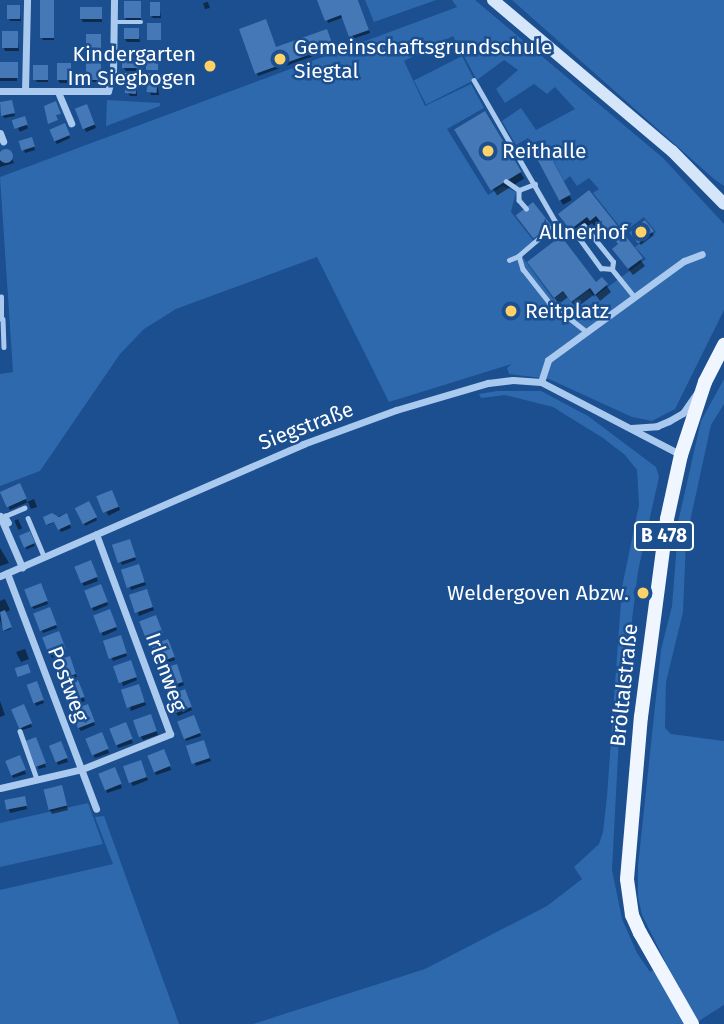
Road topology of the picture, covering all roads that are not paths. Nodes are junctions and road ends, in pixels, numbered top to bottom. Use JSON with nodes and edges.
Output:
{"nodes":[{"id":1,"x":27,"y":0,"type":"edge"},
{"id":2,"x":114,"y":0,"type":"edge"},
{"id":3,"x":492,"y":0,"type":"edge"},
{"id":4,"x":113,"y":22,"type":"junction"},
{"id":5,"x":141,"y":22,"type":"dead end"},
{"id":6,"x":113,"y":75,"type":"junction"},
{"id":7,"x":160,"y":76,"type":"dead end"},
{"id":8,"x":474,"y":80,"type":"dead end"},
{"id":9,"x":0,"y":91,"type":"edge"},
{"id":10,"x":25,"y":91,"type":"junction"},
{"id":11,"x":58,"y":92,"type":"junction"},
{"id":12,"x":71,"y":123,"type":"dead end"},
{"id":13,"x":506,"y":181,"type":"dead end"},
{"id":14,"x":535,"y":184,"type":"junction"},
{"id":15,"x":519,"y":190,"type":"junction"},
{"id":16,"x":722,"y":199,"type":"edge"},
{"id":17,"x":526,"y":208,"type":"dead end"},
{"id":18,"x":702,"y":254,"type":"dead end"},
{"id":19,"x":519,"y":256,"type":"junction"},
{"id":20,"x":509,"y":260,"type":"dead end"},
{"id":21,"x":612,"y":268,"type":"junction"},
{"id":22,"x":2,"y":297,"type":"edge"},
{"id":23,"x":636,"y":298,"type":"junction"},
{"id":24,"x":1,"y":319,"type":"edge"},
{"id":25,"x":588,"y":332,"type":"junction"},
{"id":26,"x":724,"y":345,"type":"edge"},
{"id":27,"x":4,"y":347,"type":"dead end"},
{"id":28,"x":541,"y":382,"type":"junction"},
{"id":29,"x":705,"y":382,"type":"junction"},
{"id":30,"x":631,"y":428,"type":"junction"},
{"id":31,"x":681,"y":455,"type":"junction"},
{"id":32,"x":24,"y":508,"type":"dead end"},
{"id":33,"x":0,"y":516,"type":"edge"},
{"id":34,"x":28,"y":519,"type":"dead end"},
{"id":35,"x":4,"y":525,"type":"junction"},
{"id":36,"x":96,"y":534,"type":"junction"},
{"id":37,"x":44,"y":557,"type":"junction"},
{"id":38,"x":22,"y":567,"type":"junction"},
{"id":39,"x":3,"y":574,"type":"edge"},
{"id":40,"x":20,"y":731,"type":"dead end"},
{"id":41,"x":82,"y":769,"type":"junction"},
{"id":42,"x":37,"y":779,"type":"junction"},
{"id":43,"x":0,"y":788,"type":"edge"},
{"id":44,"x":96,"y":809,"type":"dead end"},
{"id":45,"x":692,"y":1024,"type":"edge"}],
"edges":[{"from":1,"to":10,"type":"street"},
{"from":2,"to":4,"type":"street"},
{"from":3,"to":16,"type":"street"},
{"from":4,"to":5,"type":"lane"},
{"from":4,"to":6,"type":"street"},
{"from":6,"to":7,"type":"lane"},
{"from":6,"to":11,"type":"street"},
{"from":8,"to":14,"type":"lane"},
{"from":9,"to":10,"type":"street"},
{"from":10,"to":11,"type":"street"},
{"from":11,"to":12,"type":"street"},
{"from":13,"to":15,"type":"lane"},
{"from":14,"to":15,"type":"lane"},
{"from":14,"to":19,"type":"lane"},
{"from":15,"to":17,"type":"lane"},
{"from":18,"to":23,"type":"street"},
{"from":19,"to":20,"type":"lane"},
{"from":19,"to":25,"type":"lane"},
{"from":21,"to":21,"type":"lane"},
{"from":21,"to":23,"type":"lane"},
{"from":22,"to":24,"type":"lane"},
{"from":23,"to":25,"type":"street"},
{"from":24,"to":27,"type":"lane"},
{"from":25,"to":28,"type":"street"},
{"from":26,"to":29,"type":"main road","name":"Bröltalstraße","number":"B 478"},
{"from":28,"to":30,"type":"street","name":"Siegstraße"},
{"from":28,"to":36,"type":"street","name":"Siegstraße"},
{"from":29,"to":30,"type":"street"},
{"from":29,"to":31,"type":"main road","name":"Bröltalstraße","number":"B 478"},
{"from":30,"to":31,"type":"street","name":"Siegstraße"},
{"from":31,"to":45,"type":"main road","name":"Bröltalstraße","number":"B 478"},
{"from":32,"to":35,"type":"lane"},
{"from":33,"to":35,"type":"street"},
{"from":34,"to":37,"type":"lane"},
{"from":35,"to":38,"type":"street"},
{"from":36,"to":37,"type":"street","name":"Siegstraße"},
{"from":36,"to":41,"type":"street","name":"Irlenweg"},
{"from":37,"to":38,"type":"street","name":"Siegstraße"},
{"from":38,"to":39,"type":"street","name":"Siegstraße"},
{"from":39,"to":41,"type":"street","name":"Postweg"},
{"from":40,"to":42,"type":"lane"},
{"from":41,"to":42,"type":"street","name":"Irlenweg"},
{"from":41,"to":44,"type":"street","name":"Postweg"},
{"from":42,"to":43,"type":"street","name":"Irlenweg"}]}
